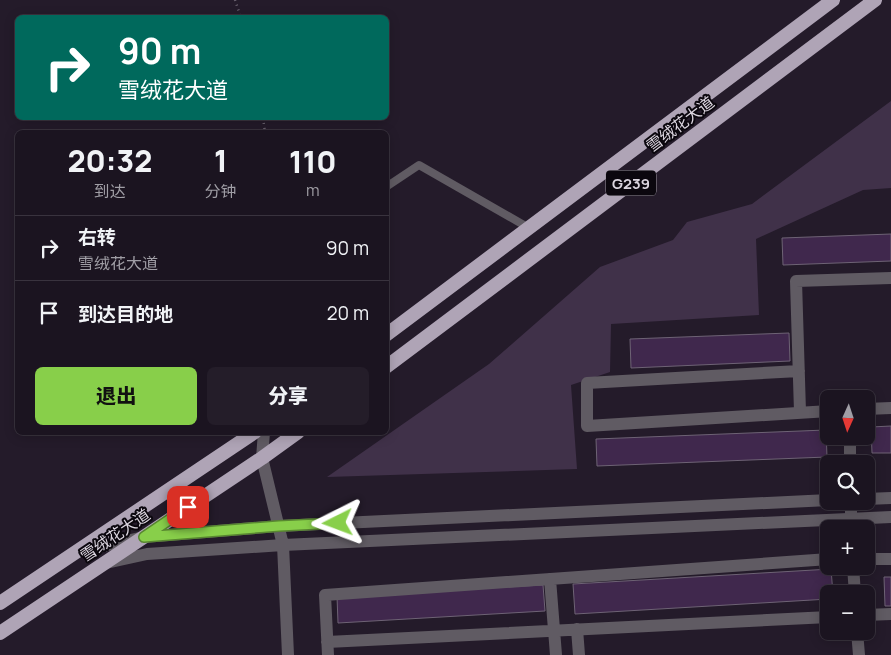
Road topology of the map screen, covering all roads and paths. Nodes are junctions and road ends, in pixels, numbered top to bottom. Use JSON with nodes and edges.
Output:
{"nodes":[{"id":1,"x":235,"y":0,"type":"edge"},
{"id":2,"x":833,"y":0,"type":"edge"},
{"id":3,"x":875,"y":0,"type":"edge"},
{"id":4,"x":240,"y":15,"type":"edge"},
{"id":5,"x":389,"y":185,"type":"edge"},
{"id":6,"x":528,"y":228,"type":"junction"},
{"id":7,"x":891,"y":278,"type":"edge"},
{"id":8,"x":389,"y":333,"type":"edge"},
{"id":9,"x":389,"y":364,"type":"edge"},
{"id":10,"x":799,"y":371,"type":"junction"},
{"id":11,"x":891,"y":408,"type":"edge"},
{"id":12,"x":875,"y":409,"type":"edge"},
{"id":13,"x":820,"y":411,"type":"edge"},
{"id":14,"x":800,"y":412,"type":"junction"},
{"id":15,"x":251,"y":435,"type":"edge"},
{"id":16,"x":264,"y":435,"type":"edge"},
{"id":17,"x":294,"y":435,"type":"edge"},
{"id":18,"x":262,"y":458,"type":"junction"},
{"id":19,"x":891,"y":498,"type":"edge"},
{"id":20,"x":875,"y":499,"type":"edge"},
{"id":21,"x":820,"y":500,"type":"edge"},
{"id":22,"x":891,"y":517,"type":"edge"},
{"id":23,"x":873,"y":520,"type":"edge"},
{"id":24,"x":820,"y":525,"type":"edge"},
{"id":25,"x":279,"y":526,"type":"junction"},
{"id":26,"x":144,"y":537,"type":"junction"},
{"id":27,"x":283,"y":545,"type":"junction"},
{"id":28,"x":74,"y":553,"type":"junction"},
{"id":29,"x":875,"y":559,"type":"edge"},
{"id":30,"x":891,"y":559,"type":"edge"},
{"id":31,"x":820,"y":560,"type":"edge"},
{"id":32,"x":103,"y":564,"type":"junction"},
{"id":33,"x":550,"y":579,"type":"junction"},
{"id":34,"x":0,"y":603,"type":"edge"},
{"id":35,"x":891,"y":614,"type":"edge"},
{"id":36,"x":875,"y":615,"type":"edge"},
{"id":37,"x":820,"y":617,"type":"edge"},
{"id":38,"x":555,"y":630,"type":"junction"},
{"id":39,"x":578,"y":630,"type":"junction"},
{"id":40,"x":0,"y":633,"type":"edge"},
{"id":41,"x":858,"y":640,"type":"edge"},
{"id":42,"x":327,"y":642,"type":"junction"},
{"id":43,"x":288,"y":655,"type":"edge"},
{"id":44,"x":328,"y":655,"type":"edge"},
{"id":45,"x":556,"y":655,"type":"edge"},
{"id":46,"x":579,"y":655,"type":"edge"},
{"id":47,"x":859,"y":655,"type":"edge"}],
"edges":[{"from":1,"to":4,"type":"path"},
{"from":2,"to":6,"type":"highway","name":"雪绒花大道","number":"G239"},
{"from":3,"to":9,"type":"highway","name":"雪绒花大道","number":"G239"},
{"from":5,"to":6,"type":"lane"},
{"from":6,"to":8,"type":"highway","name":"雪绒花大道","number":"G239"},
{"from":7,"to":10,"type":"street"},
{"from":10,"to":14,"type":"street"},
{"from":10,"to":14,"type":"street"},
{"from":11,"to":12,"type":"street"},
{"from":13,"to":14,"type":"street"},
{"from":15,"to":28,"type":"highway","name":"雪绒花大道"},
{"from":16,"to":18,"type":"street"},
{"from":17,"to":18,"type":"highway","name":"雪绒花大道"},
{"from":18,"to":25,"type":"street"},
{"from":18,"to":26,"type":"highway","name":"雪绒花大道"},
{"from":19,"to":20,"type":"street"},
{"from":21,"to":25,"type":"street"},
{"from":22,"to":23,"type":"street"},
{"from":24,"to":27,"type":"street"},
{"from":25,"to":26,"type":"street"},
{"from":25,"to":27,"type":"street"},
{"from":26,"to":28,"type":"street"},
{"from":26,"to":32,"type":"highway","name":"雪绒花大道"},
{"from":27,"to":32,"type":"street"},
{"from":27,"to":43,"type":"street"},
{"from":28,"to":34,"type":"highway","name":"雪绒花大道"},
{"from":29,"to":30,"type":"street"},
{"from":31,"to":33,"type":"street"},
{"from":32,"to":40,"type":"highway","name":"雪绒花大道"},
{"from":33,"to":38,"type":"street"},
{"from":33,"to":42,"type":"street"},
{"from":35,"to":36,"type":"street"},
{"from":37,"to":39,"type":"street"},
{"from":38,"to":39,"type":"street"},
{"from":38,"to":42,"type":"street"},
{"from":38,"to":45,"type":"street"},
{"from":39,"to":46,"type":"street"},
{"from":41,"to":47,"type":"street"},
{"from":42,"to":44,"type":"street"}]}
